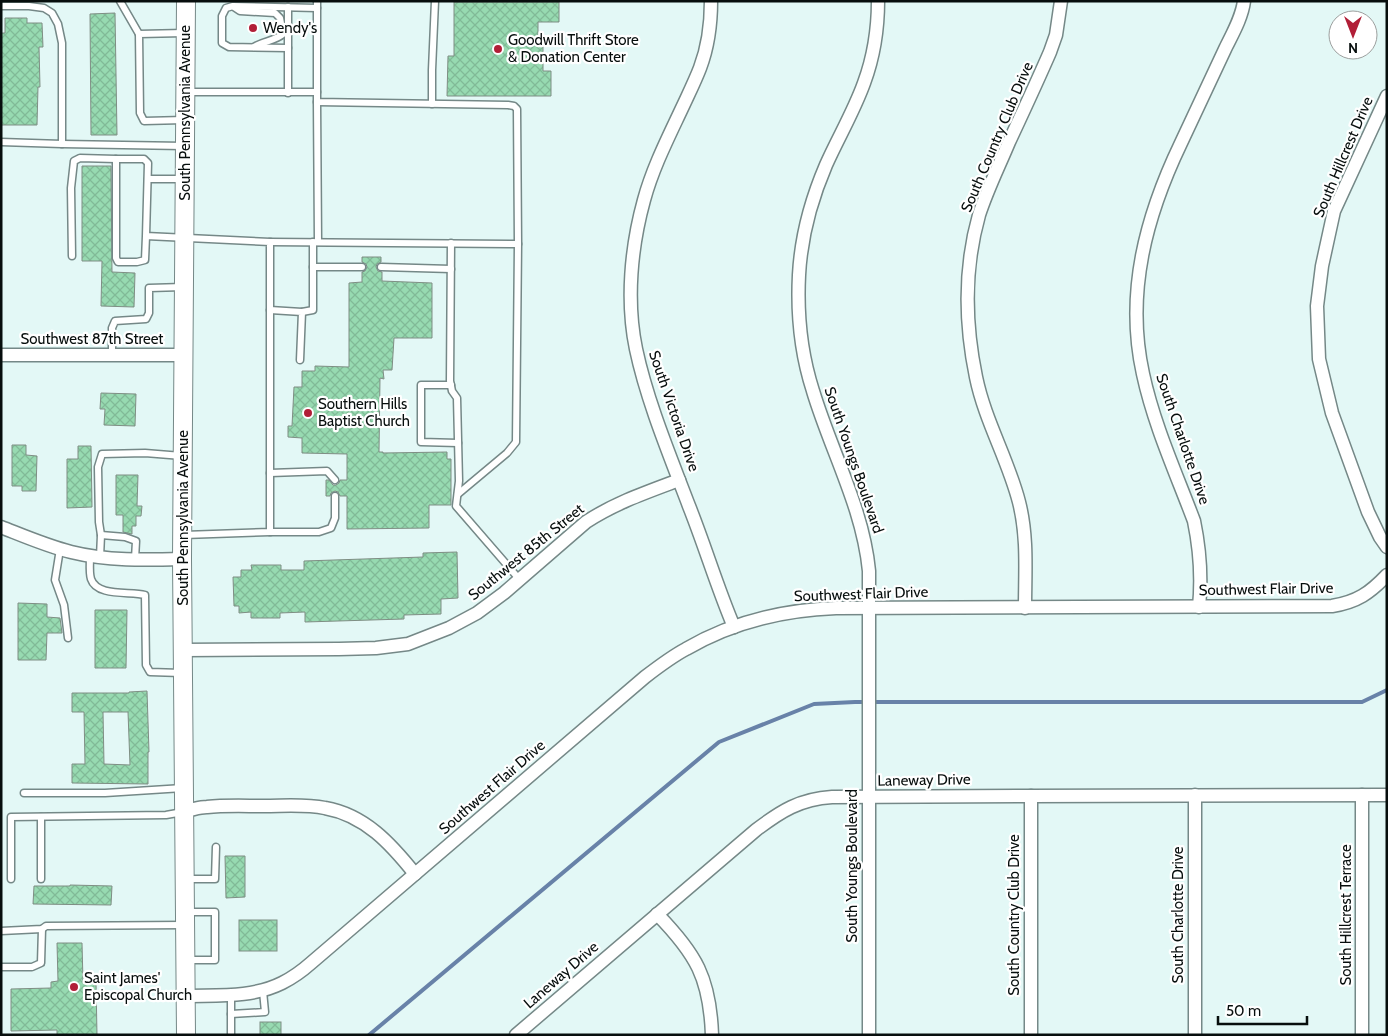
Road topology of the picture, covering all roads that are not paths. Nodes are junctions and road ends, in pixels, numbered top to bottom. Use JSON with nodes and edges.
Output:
{"nodes":[{"id":1,"x":120,"y":1,"type":"edge"},
{"id":2,"x":186,"y":1,"type":"edge"},
{"id":3,"x":434,"y":1,"type":"edge"},
{"id":4,"x":712,"y":1,"type":"edge"},
{"id":5,"x":878,"y":1,"type":"edge"},
{"id":6,"x":1061,"y":1,"type":"edge"},
{"id":7,"x":1244,"y":1,"type":"edge"},
{"id":8,"x":317,"y":4,"type":"edge"},
{"id":9,"x":1,"y":6,"type":"edge"},
{"id":10,"x":233,"y":6,"type":"junction"},
{"id":11,"x":288,"y":7,"type":"junction"},
{"id":12,"x":186,"y":33,"type":"junction"},
{"id":13,"x":140,"y":34,"type":"junction"},
{"id":14,"x":253,"y":47,"type":"junction"},
{"id":15,"x":288,"y":48,"type":"junction"},
{"id":16,"x":186,"y":92,"type":"junction"},
{"id":17,"x":317,"y":92,"type":"junction"},
{"id":18,"x":288,"y":93,"type":"junction"},
{"id":19,"x":1387,"y":96,"type":"edge"},
{"id":20,"x":317,"y":102,"type":"junction"},
{"id":21,"x":432,"y":104,"type":"junction"},
{"id":22,"x":185,"y":120,"type":"junction"},
{"id":23,"x":1,"y":142,"type":"edge"},
{"id":24,"x":62,"y":144,"type":"junction"},
{"id":25,"x":185,"y":146,"type":"junction"},
{"id":26,"x":116,"y":159,"type":"junction"},
{"id":27,"x":148,"y":179,"type":"junction"},
{"id":28,"x":185,"y":179,"type":"junction"},
{"id":29,"x":146,"y":236,"type":"junction"},
{"id":30,"x":184,"y":237,"type":"junction"},
{"id":31,"x":270,"y":242,"type":"junction"},
{"id":32,"x":316,"y":242,"type":"junction"},
{"id":33,"x":450,"y":243,"type":"junction"},
{"id":34,"x":518,"y":244,"type":"junction"},
{"id":35,"x":72,"y":256,"type":"dead end"},
{"id":36,"x":313,"y":267,"type":"junction"},
{"id":37,"x":362,"y":267,"type":"dead end"},
{"id":38,"x":382,"y":267,"type":"dead end"},
{"id":39,"x":450,"y":269,"type":"junction"},
{"id":40,"x":184,"y":288,"type":"junction"},
{"id":41,"x":270,"y":310,"type":"junction"},
{"id":42,"x":302,"y":312,"type":"junction"},
{"id":43,"x":1,"y":355,"type":"edge"},
{"id":44,"x":112,"y":355,"type":"junction"},
{"id":45,"x":183,"y":355,"type":"junction"},
{"id":46,"x":300,"y":360,"type":"dead end"},
{"id":47,"x":451,"y":385,"type":"junction"},
{"id":48,"x":458,"y":443,"type":"junction"},
{"id":49,"x":183,"y":456,"type":"junction"},
{"id":50,"x":270,"y":473,"type":"junction"},
{"id":51,"x":334,"y":480,"type":"dead end"},
{"id":52,"x":679,"y":480,"type":"junction"},
{"id":53,"x":458,"y":494,"type":"junction"},
{"id":54,"x":335,"y":496,"type":"dead end"},
{"id":55,"x":1,"y":527,"type":"edge"},
{"id":56,"x":270,"y":532,"type":"junction"},
{"id":57,"x":101,"y":535,"type":"junction"},
{"id":58,"x":183,"y":535,"type":"junction"},
{"id":59,"x":1387,"y":547,"type":"edge"},
{"id":60,"x":60,"y":549,"type":"junction"},
{"id":61,"x":95,"y":556,"type":"junction"},
{"id":62,"x":135,"y":559,"type":"junction"},
{"id":63,"x":182,"y":559,"type":"junction"},
{"id":64,"x":1387,"y":575,"type":"edge"},
{"id":65,"x":520,"y":580,"type":"junction"},
{"id":66,"x":1199,"y":607,"type":"junction"},
{"id":67,"x":869,"y":608,"type":"junction"},
{"id":68,"x":1025,"y":608,"type":"junction"},
{"id":69,"x":734,"y":627,"type":"junction"},
{"id":70,"x":68,"y":638,"type":"dead end"},
{"id":71,"x":183,"y":650,"type":"junction"},
{"id":72,"x":183,"y":673,"type":"junction"},
{"id":73,"x":184,"y":788,"type":"junction"},
{"id":74,"x":24,"y":793,"type":"dead end"},
{"id":75,"x":1194,"y":795,"type":"junction"},
{"id":76,"x":1362,"y":795,"type":"junction"},
{"id":77,"x":1387,"y":795,"type":"edge"},
{"id":78,"x":1031,"y":796,"type":"junction"},
{"id":79,"x":869,"y":797,"type":"junction"},
{"id":80,"x":184,"y":811,"type":"junction"},
{"id":81,"x":41,"y":817,"type":"junction"},
{"id":82,"x":216,"y":846,"type":"dead end"},
{"id":83,"x":415,"y":874,"type":"junction"},
{"id":84,"x":11,"y":879,"type":"dead end"},
{"id":85,"x":185,"y":879,"type":"junction"},
{"id":86,"x":42,"y":880,"type":"dead end"},
{"id":87,"x":657,"y":914,"type":"junction"},
{"id":88,"x":185,"y":918,"type":"junction"},
{"id":89,"x":42,"y":929,"type":"junction"},
{"id":90,"x":1,"y":931,"type":"edge"},
{"id":91,"x":185,"y":960,"type":"junction"},
{"id":92,"x":1,"y":967,"type":"edge"},
{"id":93,"x":263,"y":991,"type":"junction"},
{"id":94,"x":231,"y":994,"type":"junction"},
{"id":95,"x":186,"y":996,"type":"junction"},
{"id":96,"x":231,"y":1014,"type":"junction"},
{"id":97,"x":186,"y":1035,"type":"edge"},
{"id":98,"x":231,"y":1035,"type":"edge"},
{"id":99,"x":516,"y":1035,"type":"edge"},
{"id":100,"x":712,"y":1035,"type":"edge"},
{"id":101,"x":869,"y":1035,"type":"edge"},
{"id":102,"x":1030,"y":1035,"type":"edge"},
{"id":103,"x":1195,"y":1035,"type":"edge"},
{"id":104,"x":1362,"y":1035,"type":"edge"}],
"edges":[{"from":1,"to":13,"type":"lane"},
{"from":2,"to":12,"type":"main road","name":"South Pennsylvania Avenue"},
{"from":3,"to":21,"type":"lane"},
{"from":4,"to":52,"type":"street","name":"South Victoria Drive"},
{"from":5,"to":67,"type":"street","name":"South Youngs Boulevard"},
{"from":6,"to":68,"type":"street","name":"South Country Club Drive"},
{"from":7,"to":66,"type":"street","name":"South Charlotte Drive"},
{"from":8,"to":11,"type":"lane"},
{"from":8,"to":17,"type":"lane"},
{"from":9,"to":24,"type":"lane"},
{"from":10,"to":11,"type":"lane"},
{"from":10,"to":14,"type":"lane"},
{"from":10,"to":14,"type":"lane"},
{"from":11,"to":15,"type":"lane"},
{"from":12,"to":13,"type":"lane"},
{"from":12,"to":16,"type":"main road","name":"South Pennsylvania Avenue"},
{"from":13,"to":22,"type":"lane"},
{"from":14,"to":15,"type":"lane"},
{"from":15,"to":18,"type":"lane"},
{"from":16,"to":18,"type":"lane"},
{"from":16,"to":22,"type":"main road","name":"South Pennsylvania Avenue"},
{"from":17,"to":18,"type":"lane"},
{"from":17,"to":20,"type":"lane"},
{"from":19,"to":59,"type":"street","name":"South Hillcrest Drive"},
{"from":20,"to":21,"type":"lane"},
{"from":20,"to":32,"type":"lane"},
{"from":21,"to":34,"type":"lane"},
{"from":22,"to":25,"type":"main road","name":"South Pennsylvania Avenue"},
{"from":23,"to":24,"type":"lane"},
{"from":24,"to":25,"type":"lane"},
{"from":25,"to":28,"type":"main road","name":"South Pennsylvania Avenue"},
{"from":26,"to":27,"type":"lane"},
{"from":26,"to":29,"type":"lane"},
{"from":26,"to":35,"type":"lane"},
{"from":27,"to":28,"type":"lane"},
{"from":27,"to":29,"type":"lane"},
{"from":28,"to":30,"type":"main road","name":"South Pennsylvania Avenue"},
{"from":29,"to":30,"type":"lane"},
{"from":30,"to":31,"type":"lane"},
{"from":30,"to":40,"type":"main road","name":"South Pennsylvania Avenue"},
{"from":31,"to":32,"type":"lane"},
{"from":31,"to":41,"type":"lane"},
{"from":32,"to":33,"type":"lane"},
{"from":32,"to":36,"type":"lane"},
{"from":33,"to":34,"type":"lane"},
{"from":33,"to":39,"type":"lane"},
{"from":34,"to":53,"type":"lane"},
{"from":36,"to":37,"type":"lane"},
{"from":36,"to":42,"type":"lane"},
{"from":38,"to":39,"type":"lane"},
{"from":39,"to":47,"type":"lane"},
{"from":40,"to":44,"type":"lane"},
{"from":40,"to":45,"type":"main road","name":"South Pennsylvania Avenue"},
{"from":41,"to":42,"type":"lane"},
{"from":41,"to":50,"type":"lane"},
{"from":42,"to":46,"type":"lane"},
{"from":43,"to":44,"type":"street","name":"Southwest 87th Street"},
{"from":44,"to":45,"type":"street","name":"Southwest 87th Street"},
{"from":45,"to":49,"type":"main road","name":"South Pennsylvania Avenue"},
{"from":47,"to":48,"type":"lane"},
{"from":47,"to":48,"type":"lane"},
{"from":48,"to":53,"type":"lane"},
{"from":49,"to":57,"type":"lane"},
{"from":49,"to":58,"type":"main road","name":"South Pennsylvania Avenue"},
{"from":50,"to":51,"type":"lane"},
{"from":50,"to":56,"type":"lane"},
{"from":52,"to":65,"type":"street","name":"Southwest 85th Street"},
{"from":52,"to":69,"type":"street","name":"South Victoria Drive"},
{"from":53,"to":65,"type":"lane"},
{"from":54,"to":56,"type":"lane"},
{"from":55,"to":60,"type":"street"},
{"from":56,"to":58,"type":"lane"},
{"from":57,"to":61,"type":"lane"},
{"from":57,"to":62,"type":"lane"},
{"from":58,"to":63,"type":"main road","name":"South Pennsylvania Avenue"},
{"from":60,"to":61,"type":"street"},
{"from":60,"to":70,"type":"lane"},
{"from":61,"to":62,"type":"street"},
{"from":61,"to":72,"type":"lane"},
{"from":62,"to":63,"type":"street"},
{"from":63,"to":71,"type":"main road","name":"South Pennsylvania Avenue"},
{"from":64,"to":66,"type":"street","name":"Southwest Flair Drive"},
{"from":65,"to":71,"type":"street","name":"Southwest 85th Street"},
{"from":66,"to":68,"type":"street","name":"Southwest Flair Drive"},
{"from":67,"to":68,"type":"street","name":"Southwest Flair Drive"},
{"from":67,"to":69,"type":"street","name":"Southwest Flair Drive"},
{"from":67,"to":79,"type":"street","name":"South Youngs Boulevard"},
{"from":69,"to":83,"type":"street","name":"Southwest Flair Drive"},
{"from":71,"to":72,"type":"main road","name":"South Pennsylvania Avenue"},
{"from":72,"to":73,"type":"main road","name":"South Pennsylvania Avenue"},
{"from":73,"to":74,"type":"lane"},
{"from":73,"to":80,"type":"main road","name":"South Pennsylvania Avenue"},
{"from":75,"to":76,"type":"street","name":"Laneway Drive"},
{"from":75,"to":78,"type":"street","name":"Laneway Drive"},
{"from":75,"to":103,"type":"street","name":"South Charlotte Drive"},
{"from":76,"to":77,"type":"street","name":"Laneway Drive"},
{"from":76,"to":104,"type":"street","name":"South Hillcrest Terrace"},
{"from":78,"to":79,"type":"street","name":"Laneway Drive"},
{"from":78,"to":102,"type":"street","name":"South Country Club Drive"},
{"from":79,"to":87,"type":"street","name":"Laneway Drive"},
{"from":79,"to":101,"type":"street","name":"South Youngs Boulevard"},
{"from":80,"to":81,"type":"lane"},
{"from":80,"to":83,"type":"street"},
{"from":80,"to":85,"type":"main road","name":"South Pennsylvania Avenue"},
{"from":81,"to":84,"type":"lane"},
{"from":81,"to":86,"type":"lane"},
{"from":82,"to":85,"type":"lane"},
{"from":83,"to":93,"type":"street","name":"Southwest Flair Drive"},
{"from":85,"to":88,"type":"main road","name":"South Pennsylvania Avenue"},
{"from":87,"to":99,"type":"street","name":"Laneway Drive"},
{"from":87,"to":100,"type":"street"},
{"from":88,"to":89,"type":"lane"},
{"from":88,"to":91,"type":"main road","name":"South Pennsylvania Avenue"},
{"from":88,"to":91,"type":"lane"},
{"from":89,"to":90,"type":"lane"},
{"from":89,"to":92,"type":"lane"},
{"from":91,"to":95,"type":"main road","name":"South Pennsylvania Avenue"},
{"from":93,"to":94,"type":"street","name":"Southwest Flair Drive"},
{"from":93,"to":96,"type":"lane"},
{"from":94,"to":95,"type":"street","name":"Southwest Flair Drive"},
{"from":94,"to":96,"type":"lane"},
{"from":95,"to":97,"type":"main road","name":"South Pennsylvania Avenue"},
{"from":96,"to":98,"type":"lane"}]}
